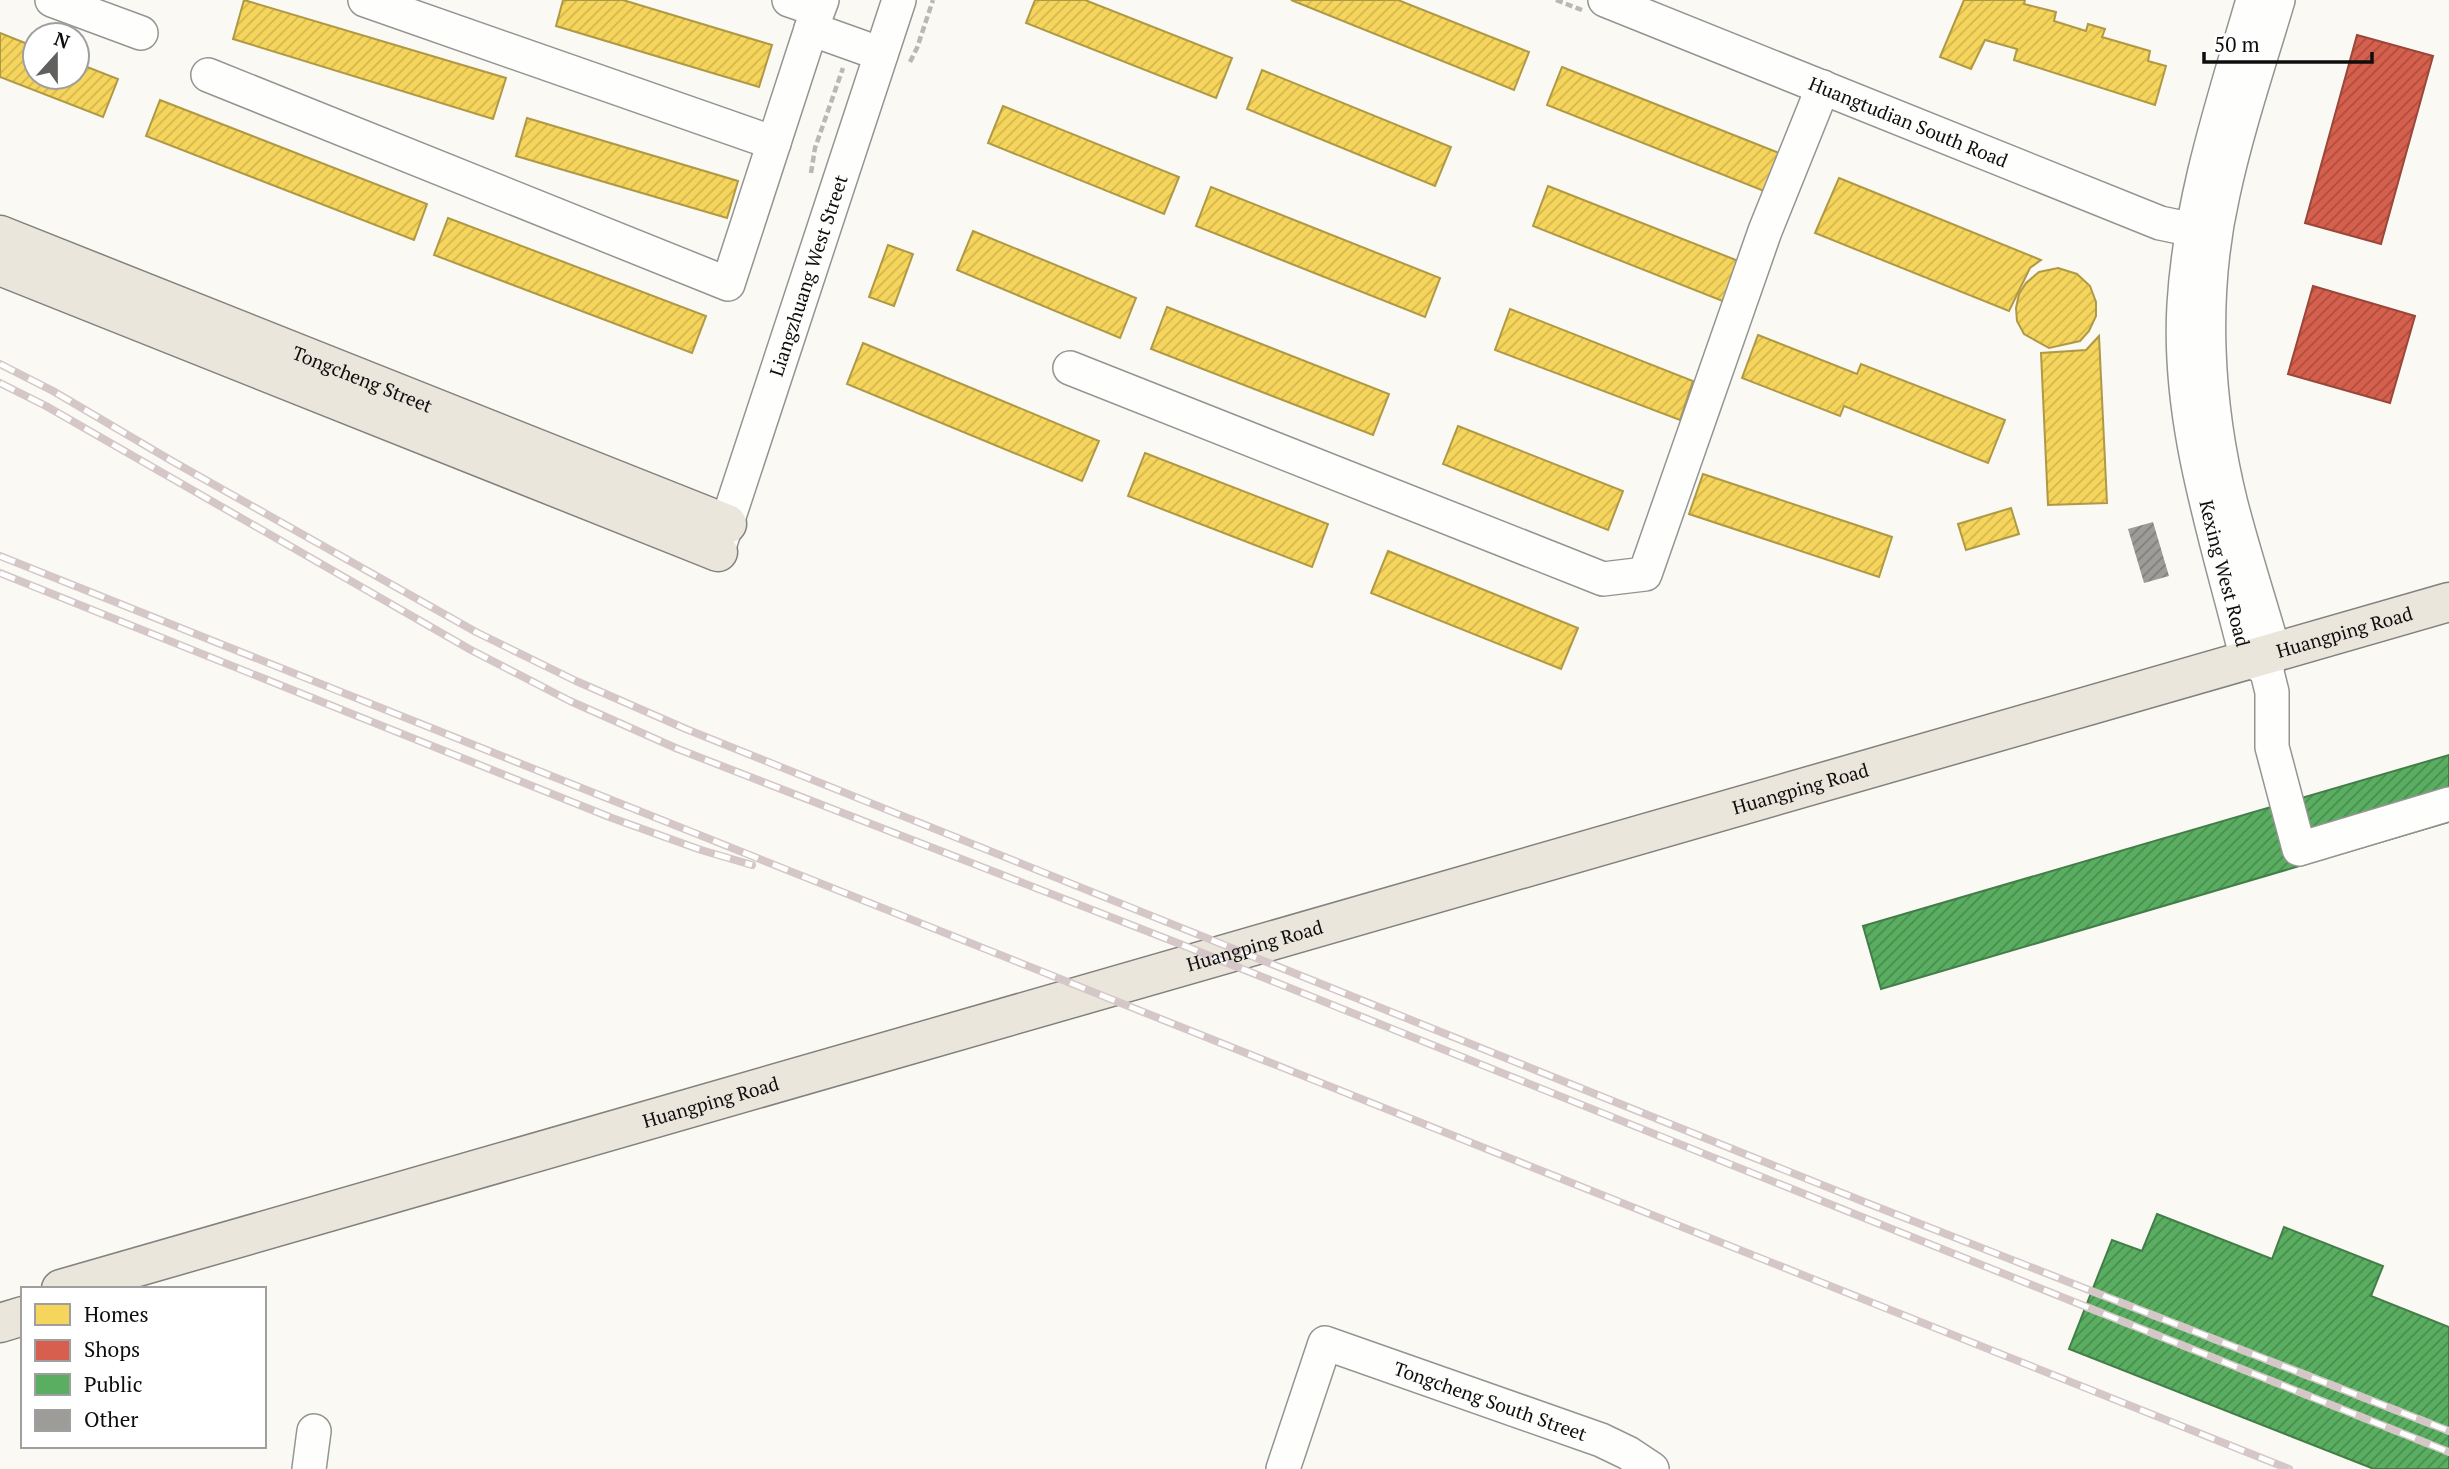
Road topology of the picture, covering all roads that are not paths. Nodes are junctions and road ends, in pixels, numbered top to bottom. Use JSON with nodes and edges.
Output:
{"nodes":[{"id":1,"x":52,"y":0,"type":"edge"},
{"id":2,"x":365,"y":0,"type":"edge"},
{"id":3,"x":899,"y":0,"type":"edge"},
{"id":4,"x":1605,"y":0,"type":"edge"},
{"id":5,"x":2253,"y":0,"type":"edge"},
{"id":6,"x":2278,"y":0,"type":"edge"},
{"id":7,"x":810,"y":10,"type":"edge"},
{"id":8,"x":141,"y":33,"type":"dead end"},
{"id":9,"x":881,"y":54,"type":"junction"},
{"id":10,"x":208,"y":75,"type":"dead end"},
{"id":11,"x":1822,"y":87,"type":"junction"},
{"id":12,"x":774,"y":143,"type":"junction"},
{"id":13,"x":2204,"y":232,"type":"junction"},
{"id":14,"x":0,"y":235,"type":"edge"},
{"id":15,"x":0,"y":266,"type":"edge"},
{"id":16,"x":1070,"y":368,"type":"dead end"},
{"id":17,"x":722,"y":538,"type":"junction"},
{"id":18,"x":2449,"y":602,"type":"edge"},
{"id":19,"x":2449,"y":616,"type":"edge"},
{"id":20,"x":2262,"y":660,"type":"junction"},
{"id":21,"x":2449,"y":804,"type":"edge"},
{"id":22,"x":68,"y":1287,"type":"edge"},
{"id":23,"x":125,"y":1287,"type":"edge"},
{"id":24,"x":21,"y":1301,"type":"edge"},
{"id":25,"x":0,"y":1306,"type":"edge"},
{"id":26,"x":21,"y":1317,"type":"edge"},
{"id":27,"x":0,"y":1323,"type":"edge"},
{"id":28,"x":314,"y":1431,"type":"dead end"},
{"id":29,"x":309,"y":1469,"type":"edge"},
{"id":30,"x":1283,"y":1469,"type":"edge"},
{"id":31,"x":1652,"y":1469,"type":"edge"}],
"edges":[{"from":1,"to":8,"type":"street"},
{"from":2,"to":12,"type":"street"},
{"from":3,"to":9,"type":"street","name":"Liangzhuang West Street"},
{"from":4,"to":11,"type":"street","name":"Huangtudian South Road"},
{"from":5,"to":13,"type":"street","name":"Kexing West Road"},
{"from":6,"to":13,"type":"street","name":"Kexing West Road"},
{"from":7,"to":9,"type":"street"},
{"from":7,"to":12,"type":"street"},
{"from":9,"to":17,"type":"street","name":"Liangzhuang West Street"},
{"from":10,"to":12,"type":"street"},
{"from":11,"to":13,"type":"street","name":"Huangtudian South Road"},
{"from":11,"to":16,"type":"street"},
{"from":13,"to":20,"type":"street","name":"Kexing West Road"},
{"from":14,"to":17,"type":"main road","name":"Tongcheng Street"},
{"from":15,"to":17,"type":"main road","name":"Tongcheng Street"},
{"from":18,"to":20,"type":"main road","name":"Huangping Road"},
{"from":19,"to":20,"type":"main road","name":"Huangping Road"},
{"from":20,"to":21,"type":"street","name":"Kexing West Road"},
{"from":20,"to":22,"type":"main road","name":"Huangping Road"},
{"from":20,"to":23,"type":"main road","name":"Huangping Road"},
{"from":24,"to":25,"type":"main road"},
{"from":26,"to":27,"type":"main road"},
{"from":28,"to":29,"type":"street"},
{"from":30,"to":31,"type":"street","name":"Tongcheng South Street"}]}
